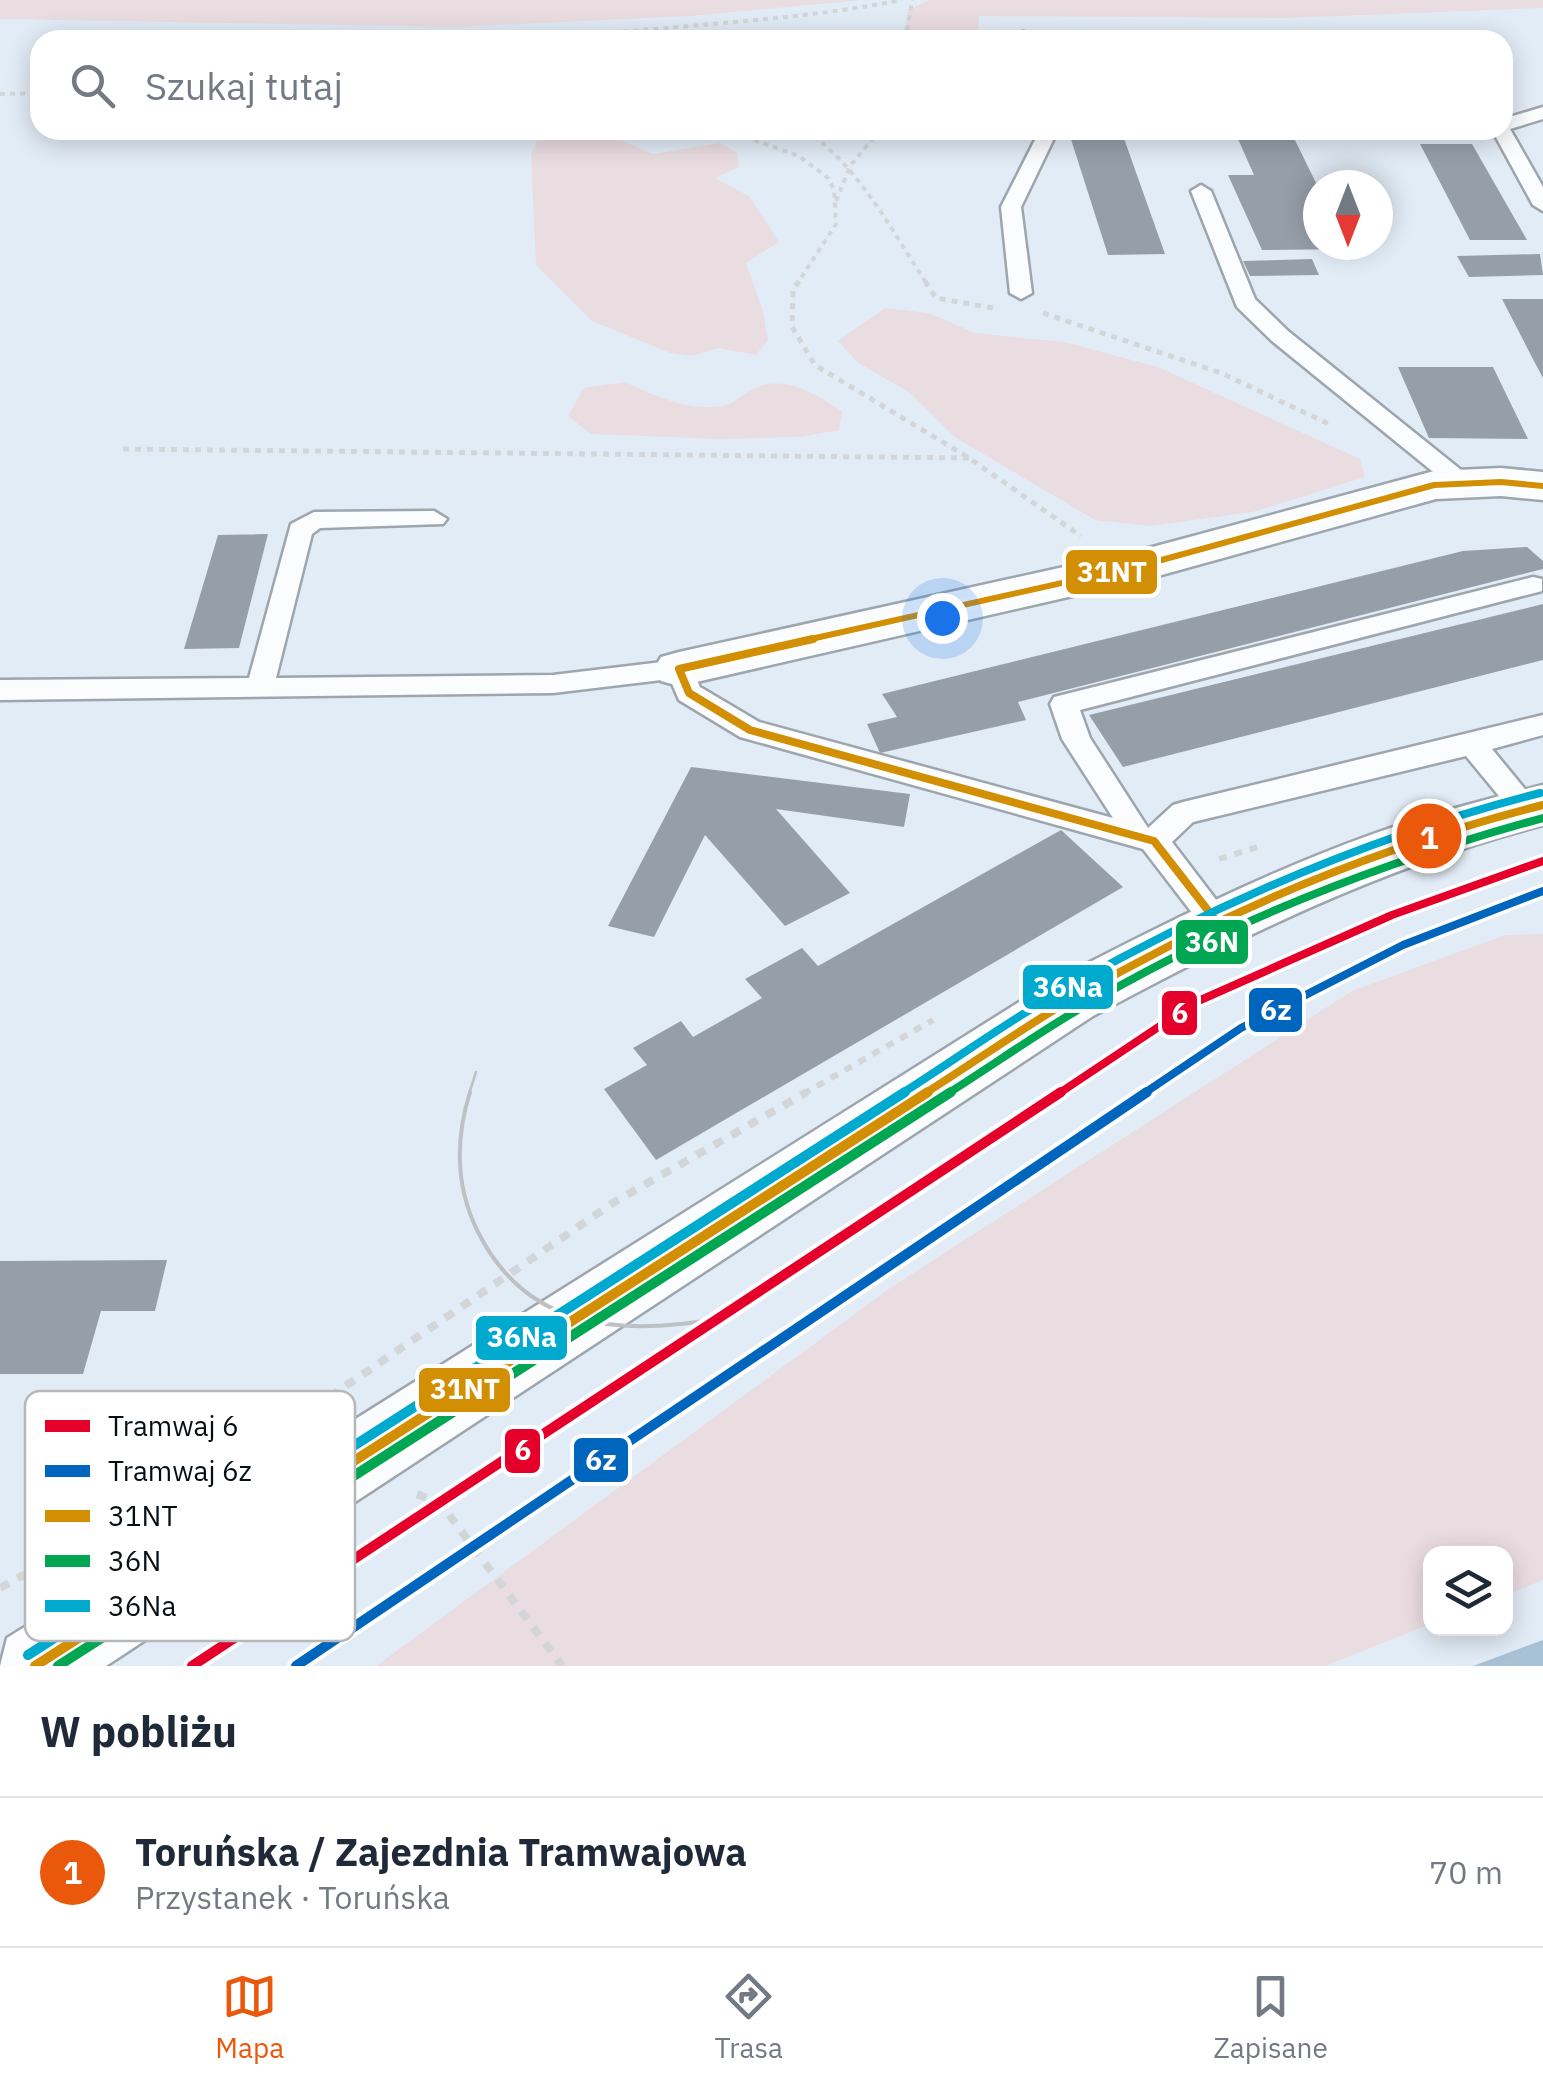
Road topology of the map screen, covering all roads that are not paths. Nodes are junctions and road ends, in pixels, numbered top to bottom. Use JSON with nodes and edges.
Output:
{"nodes":[{"id":1,"x":1543,"y":113,"type":"edge"},
{"id":2,"x":1513,"y":123,"type":"edge"},
{"id":3,"x":1044,"y":140,"type":"edge"},
{"id":4,"x":1509,"y":140,"type":"edge"},
{"id":5,"x":1200,"y":192,"type":"dead end"},
{"id":6,"x":1543,"y":205,"type":"edge"},
{"id":7,"x":1016,"y":302,"type":"road end"},
{"id":8,"x":1462,"y":484,"type":"junction"},
{"id":9,"x":1543,"y":486,"type":"edge"},
{"id":10,"x":434,"y":518,"type":"dead end"},
{"id":11,"x":1533,"y":586,"type":"dead end"},
{"id":12,"x":679,"y":669,"type":"junction"},
{"id":13,"x":260,"y":687,"type":"junction"},
{"id":14,"x":0,"y":690,"type":"edge"},
{"id":15,"x":1543,"y":725,"type":"edge"},
{"id":16,"x":1472,"y":744,"type":"junction"},
{"id":17,"x":1535,"y":808,"type":"edge"},
{"id":18,"x":1145,"y":837,"type":"junction"},
{"id":19,"x":1217,"y":922,"type":"junction"},
{"id":20,"x":355,"y":1462,"type":"edge"},
{"id":21,"x":74,"y":1641,"type":"edge"},
{"id":22,"x":35,"y":1666,"type":"edge"}],
"edges":[{"from":1,"to":2,"type":"lane"},
{"from":3,"to":7,"type":"lane"},
{"from":4,"to":6,"type":"lane"},
{"from":5,"to":8,"type":"lane"},
{"from":8,"to":9,"type":"street"},
{"from":8,"to":12,"type":"street"},
{"from":10,"to":13,"type":"lane"},
{"from":11,"to":18,"type":"lane"},
{"from":12,"to":13,"type":"lane"},
{"from":12,"to":18,"type":"lane"},
{"from":13,"to":14,"type":"lane"},
{"from":15,"to":16,"type":"lane"},
{"from":16,"to":17,"type":"lane"},
{"from":16,"to":18,"type":"lane"},
{"from":17,"to":19,"type":"street"},
{"from":18,"to":19,"type":"lane"},
{"from":19,"to":20,"type":"street"},
{"from":21,"to":22,"type":"street"}]}
